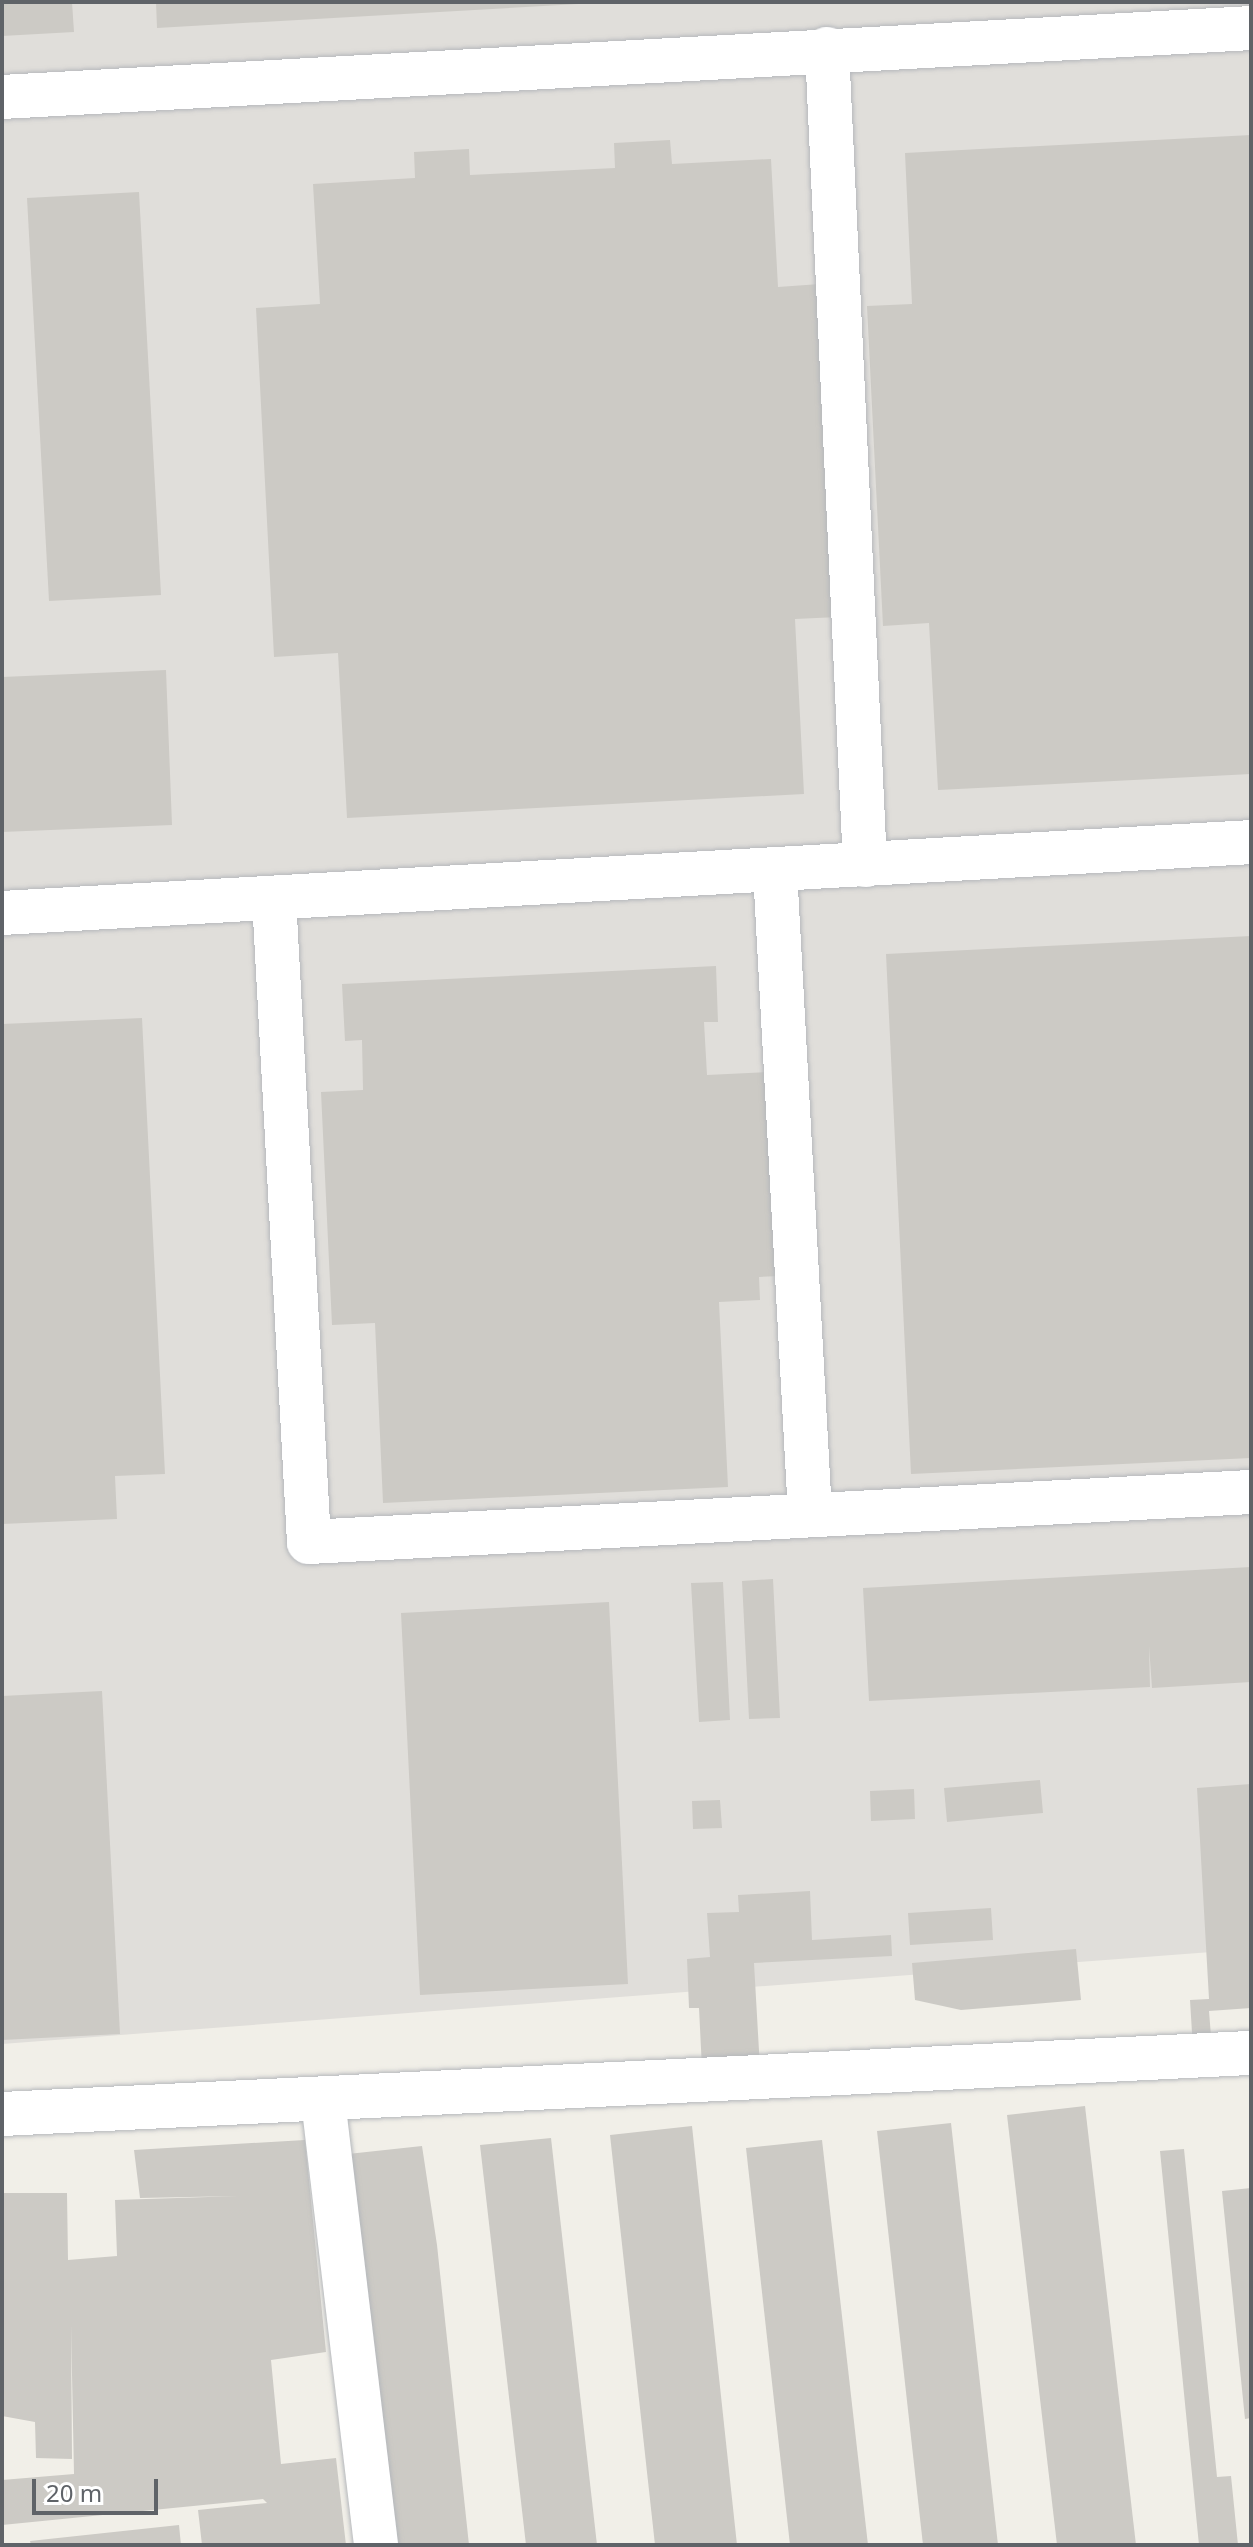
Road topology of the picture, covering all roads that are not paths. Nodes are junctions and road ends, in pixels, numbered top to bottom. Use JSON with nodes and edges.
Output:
{"nodes":[{"id":1,"x":1077,"y":18,"type":"edge"},
{"id":2,"x":1251,"y":28,"type":"edge"},
{"id":3,"x":827,"y":49,"type":"junction"},
{"id":4,"x":2,"y":97,"type":"edge"},
{"id":5,"x":1251,"y":842,"type":"edge"},
{"id":6,"x":865,"y":865,"type":"junction"},
{"id":7,"x":775,"y":870,"type":"junction"},
{"id":8,"x":274,"y":898,"type":"junction"},
{"id":9,"x":2,"y":913,"type":"edge"},
{"id":10,"x":1251,"y":1492,"type":"edge"},
{"id":11,"x":810,"y":1515,"type":"junction"},
{"id":12,"x":1251,"y":2053,"type":"edge"},
{"id":13,"x":323,"y":2100,"type":"junction"},
{"id":14,"x":2,"y":2114,"type":"edge"},
{"id":15,"x":376,"y":2545,"type":"edge"}],
"edges":[{"from":1,"to":2,"type":"street"},
{"from":1,"to":3,"type":"street"},
{"from":3,"to":4,"type":"street"},
{"from":3,"to":6,"type":"street"},
{"from":5,"to":6,"type":"street"},
{"from":6,"to":7,"type":"street"},
{"from":7,"to":8,"type":"street"},
{"from":7,"to":11,"type":"street"},
{"from":8,"to":9,"type":"street"},
{"from":8,"to":11,"type":"street"},
{"from":10,"to":11,"type":"street"},
{"from":12,"to":13,"type":"street"},
{"from":13,"to":14,"type":"street"},
{"from":13,"to":15,"type":"street"}]}
